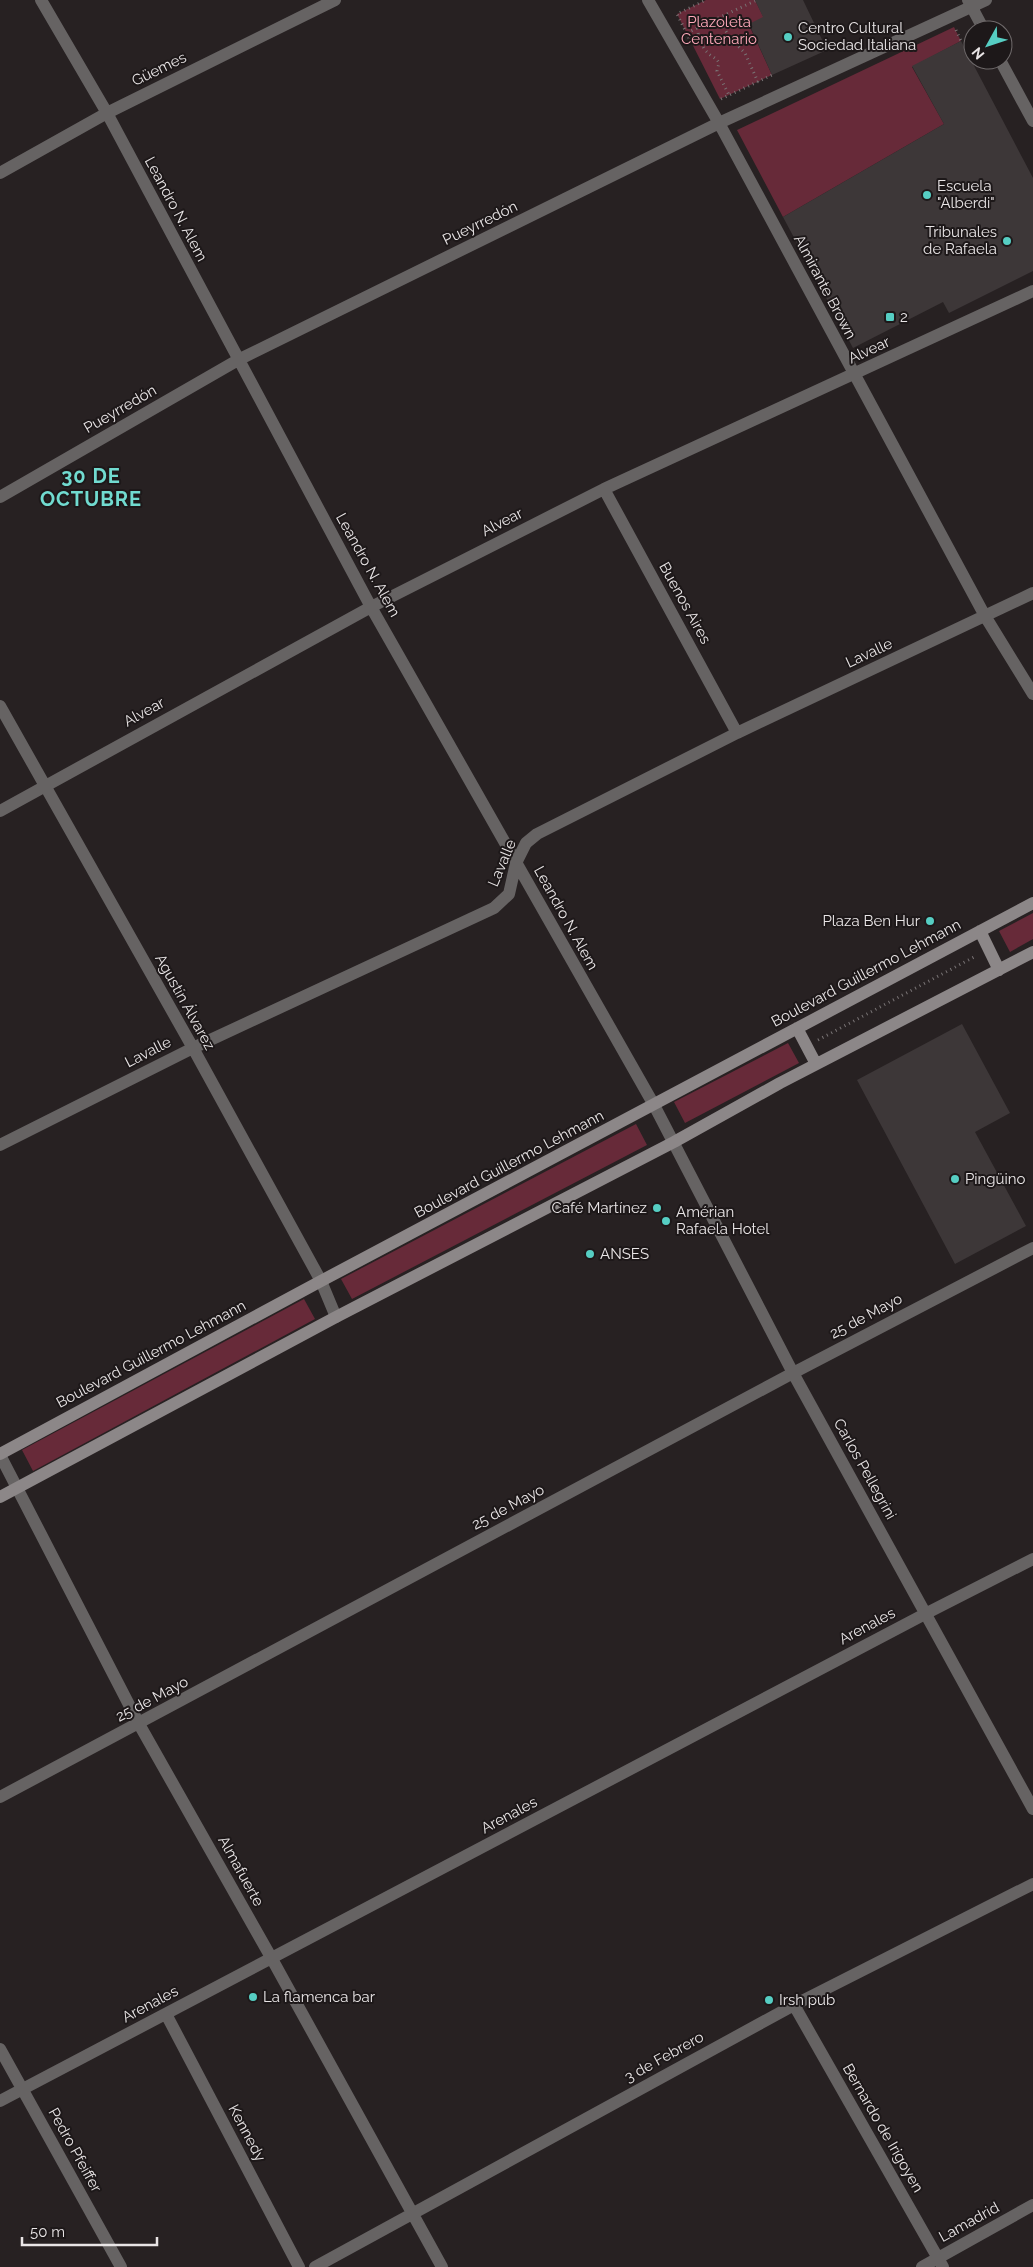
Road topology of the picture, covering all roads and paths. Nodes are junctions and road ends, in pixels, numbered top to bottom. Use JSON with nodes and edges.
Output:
{"nodes":[{"id":1,"x":41,"y":0,"type":"edge"},
{"id":2,"x":336,"y":0,"type":"edge"},
{"id":3,"x":648,"y":0,"type":"edge"},
{"id":4,"x":706,"y":0,"type":"edge"},
{"id":5,"x":986,"y":0,"type":"edge"},
{"id":6,"x":756,"y":1,"type":"edge"},
{"id":7,"x":970,"y":4,"type":"edge"},
{"id":8,"x":718,"y":18,"type":"junction"},
{"id":9,"x":979,"y":20,"type":"edge"},
{"id":10,"x":954,"y":27,"type":"dead end"},
{"id":11,"x":698,"y":28,"type":"junction"},
{"id":12,"x":687,"y":33,"type":"junction"},
{"id":13,"x":691,"y":41,"type":"dead end"},
{"id":14,"x":961,"y":41,"type":"dead end"},
{"id":15,"x":1005,"y":70,"type":"edge"},
{"id":16,"x":772,"y":75,"type":"dead end"},
{"id":17,"x":758,"y":82,"type":"junction"},
{"id":18,"x":716,"y":91,"type":"dead end"},
{"id":19,"x":729,"y":95,"type":"junction"},
{"id":20,"x":107,"y":113,"type":"junction"},
{"id":21,"x":1033,"y":122,"type":"edge"},
{"id":22,"x":719,"y":123,"type":"junction"},
{"id":23,"x":0,"y":173,"type":"edge"},
{"id":24,"x":1033,"y":291,"type":"edge"},
{"id":25,"x":238,"y":360,"type":"junction"},
{"id":26,"x":853,"y":375,"type":"junction"},
{"id":27,"x":604,"y":490,"type":"junction"},
{"id":28,"x":0,"y":497,"type":"edge"},
{"id":29,"x":1033,"y":593,"type":"edge"},
{"id":30,"x":371,"y":607,"type":"junction"},
{"id":31,"x":985,"y":616,"type":"junction"},
{"id":32,"x":1033,"y":694,"type":"edge"},
{"id":33,"x":0,"y":706,"type":"edge"},
{"id":34,"x":737,"y":733,"type":"junction"},
{"id":35,"x":44,"y":786,"type":"junction"},
{"id":36,"x":0,"y":810,"type":"edge"},
{"id":37,"x":516,"y":863,"type":"junction"},
{"id":38,"x":1033,"y":903,"type":"edge"},
{"id":39,"x":980,"y":931,"type":"junction"},
{"id":40,"x":989,"y":949,"type":"junction"},
{"id":41,"x":1033,"y":952,"type":"edge"},
{"id":42,"x":999,"y":970,"type":"junction"},
{"id":43,"x":797,"y":1028,"type":"junction"},
{"id":44,"x":806,"y":1046,"type":"junction"},
{"id":45,"x":193,"y":1048,"type":"junction"},
{"id":46,"x":816,"y":1064,"type":"junction"},
{"id":47,"x":654,"y":1105,"type":"junction"},
{"id":48,"x":674,"y":1142,"type":"junction"},
{"id":49,"x":0,"y":1145,"type":"edge"},
{"id":50,"x":1033,"y":1248,"type":"edge"},
{"id":51,"x":321,"y":1281,"type":"junction"},
{"id":52,"x":336,"y":1317,"type":"junction"},
{"id":53,"x":793,"y":1373,"type":"junction"},
{"id":54,"x":0,"y":1455,"type":"edge"},
{"id":55,"x":18,"y":1488,"type":"junction"},
{"id":56,"x":0,"y":1497,"type":"edge"},
{"id":57,"x":1033,"y":1559,"type":"edge"},
{"id":58,"x":925,"y":1614,"type":"junction"},
{"id":59,"x":139,"y":1724,"type":"junction"},
{"id":60,"x":0,"y":1797,"type":"edge"},
{"id":61,"x":1033,"y":1810,"type":"edge"},
{"id":62,"x":1033,"y":1884,"type":"edge"},
{"id":63,"x":272,"y":1959,"type":"junction"},
{"id":64,"x":794,"y":2005,"type":"junction"},
{"id":65,"x":166,"y":2014,"type":"junction"},
{"id":66,"x":0,"y":2049,"type":"edge"},
{"id":67,"x":23,"y":2089,"type":"junction"},
{"id":68,"x":0,"y":2101,"type":"edge"},
{"id":69,"x":1033,"y":2206,"type":"edge"},
{"id":70,"x":412,"y":2213,"type":"junction"},
{"id":71,"x":940,"y":2263,"type":"edge"},
{"id":72,"x":121,"y":2267,"type":"edge"},
{"id":73,"x":299,"y":2267,"type":"edge"},
{"id":74,"x":315,"y":2267,"type":"edge"},
{"id":75,"x":442,"y":2267,"type":"edge"},
{"id":76,"x":922,"y":2267,"type":"edge"}],
"edges":[{"from":1,"to":20,"type":"street","name":"Leandro N. Alem"},
{"from":2,"to":20,"type":"street","name":"Güemes"},
{"from":3,"to":22,"type":"street","name":"Almirante Brown"},
{"from":4,"to":12,"type":"path"},
{"from":5,"to":7,"type":"street","name":"Pueyrredón"},
{"from":6,"to":8,"type":"path"},
{"from":7,"to":9,"type":"street"},
{"from":7,"to":22,"type":"street","name":"Pueyrredón"},
{"from":8,"to":11,"type":"path"},
{"from":8,"to":17,"type":"path"},
{"from":10,"to":14,"type":"path"},
{"from":11,"to":12,"type":"path"},
{"from":11,"to":19,"type":"path"},
{"from":12,"to":13,"type":"path"},
{"from":15,"to":21,"type":"street"},
{"from":16,"to":17,"type":"path"},
{"from":17,"to":19,"type":"path"},
{"from":18,"to":19,"type":"path"},
{"from":20,"to":23,"type":"street","name":"Güemes"},
{"from":20,"to":25,"type":"street","name":"Leandro N. Alem"},
{"from":22,"to":25,"type":"street","name":"Pueyrredón"},
{"from":22,"to":26,"type":"street","name":"Almirante Brown"},
{"from":24,"to":26,"type":"street","name":"Alvear"},
{"from":25,"to":28,"type":"street","name":"Pueyrredón"},
{"from":25,"to":30,"type":"street","name":"Leandro N. Alem"},
{"from":26,"to":27,"type":"street","name":"Alvear"},
{"from":26,"to":31,"type":"street","name":"Almirante Brown"},
{"from":27,"to":30,"type":"street","name":"Alvear"},
{"from":27,"to":34,"type":"street","name":"Buenos Aires"},
{"from":29,"to":31,"type":"street","name":"Lavalle"},
{"from":30,"to":35,"type":"street","name":"Alvear"},
{"from":30,"to":37,"type":"street","name":"Leandro N. Alem"},
{"from":31,"to":32,"type":"street","name":"Almirante Brown"},
{"from":31,"to":34,"type":"street","name":"Lavalle"},
{"from":33,"to":35,"type":"street","name":"Agustín Álvarez"},
{"from":34,"to":37,"type":"street","name":"Lavalle"},
{"from":35,"to":36,"type":"street","name":"Alvear"},
{"from":35,"to":45,"type":"street","name":"Agustín Álvarez"},
{"from":37,"to":45,"type":"street","name":"Lavalle"},
{"from":37,"to":47,"type":"street","name":"Leandro N. Alem"},
{"from":38,"to":39,"type":"main road","name":"Boulevard Guillermo Lehmann"},
{"from":39,"to":40,"type":"main road"},
{"from":39,"to":43,"type":"main road","name":"Boulevard Guillermo Lehmann"},
{"from":40,"to":42,"type":"main road"},
{"from":40,"to":44,"type":"path"},
{"from":41,"to":42,"type":"main road"},
{"from":42,"to":46,"type":"main road"},
{"from":43,"to":44,"type":"main road"},
{"from":43,"to":47,"type":"main road","name":"Boulevard Guillermo Lehmann"},
{"from":44,"to":46,"type":"main road"},
{"from":45,"to":49,"type":"street","name":"Lavalle"},
{"from":45,"to":51,"type":"street","name":"Agustín Álvarez"},
{"from":46,"to":48,"type":"main road"},
{"from":47,"to":48,"type":"street","name":"Leandro N. Alem"},
{"from":47,"to":51,"type":"main road","name":"Boulevard Guillermo Lehmann"},
{"from":48,"to":52,"type":"main road"},
{"from":48,"to":53,"type":"street","name":"Carlos Pellegrini"},
{"from":50,"to":53,"type":"street","name":"25 de Mayo"},
{"from":51,"to":52,"type":"street","name":"Agustín Álvarez"},
{"from":51,"to":54,"type":"main road","name":"Boulevard Guillermo Lehmann"},
{"from":52,"to":55,"type":"main road"},
{"from":53,"to":58,"type":"street","name":"Carlos Pellegrini"},
{"from":53,"to":59,"type":"street","name":"25 de Mayo"},
{"from":54,"to":55,"type":"street","name":"Almafuerte"},
{"from":55,"to":56,"type":"main road"},
{"from":55,"to":59,"type":"street","name":"Almafuerte"},
{"from":57,"to":58,"type":"street","name":"Arenales"},
{"from":58,"to":61,"type":"street","name":"Carlos Pellegrini"},
{"from":58,"to":63,"type":"street","name":"Arenales"},
{"from":59,"to":60,"type":"street","name":"25 de Mayo"},
{"from":59,"to":63,"type":"street","name":"Almafuerte"},
{"from":62,"to":64,"type":"street","name":"3 de Febrero"},
{"from":63,"to":65,"type":"street","name":"Arenales"},
{"from":63,"to":70,"type":"street","name":"Almafuerte"},
{"from":64,"to":70,"type":"street","name":"3 de Febrero"},
{"from":64,"to":71,"type":"street","name":"Bernardo de Irigoyen"},
{"from":65,"to":67,"type":"street","name":"Arenales"},
{"from":65,"to":73,"type":"street","name":"Kennedy"},
{"from":66,"to":67,"type":"street","name":"Pedro Pfeiffer"},
{"from":67,"to":68,"type":"street","name":"Arenales"},
{"from":67,"to":72,"type":"street","name":"Pedro Pfeiffer"},
{"from":69,"to":71,"type":"street","name":"Lamadrid"},
{"from":70,"to":74,"type":"street","name":"3 de Febrero"},
{"from":70,"to":75,"type":"street","name":"Almafuerte"},
{"from":71,"to":76,"type":"street","name":"Lamadrid"}]}
